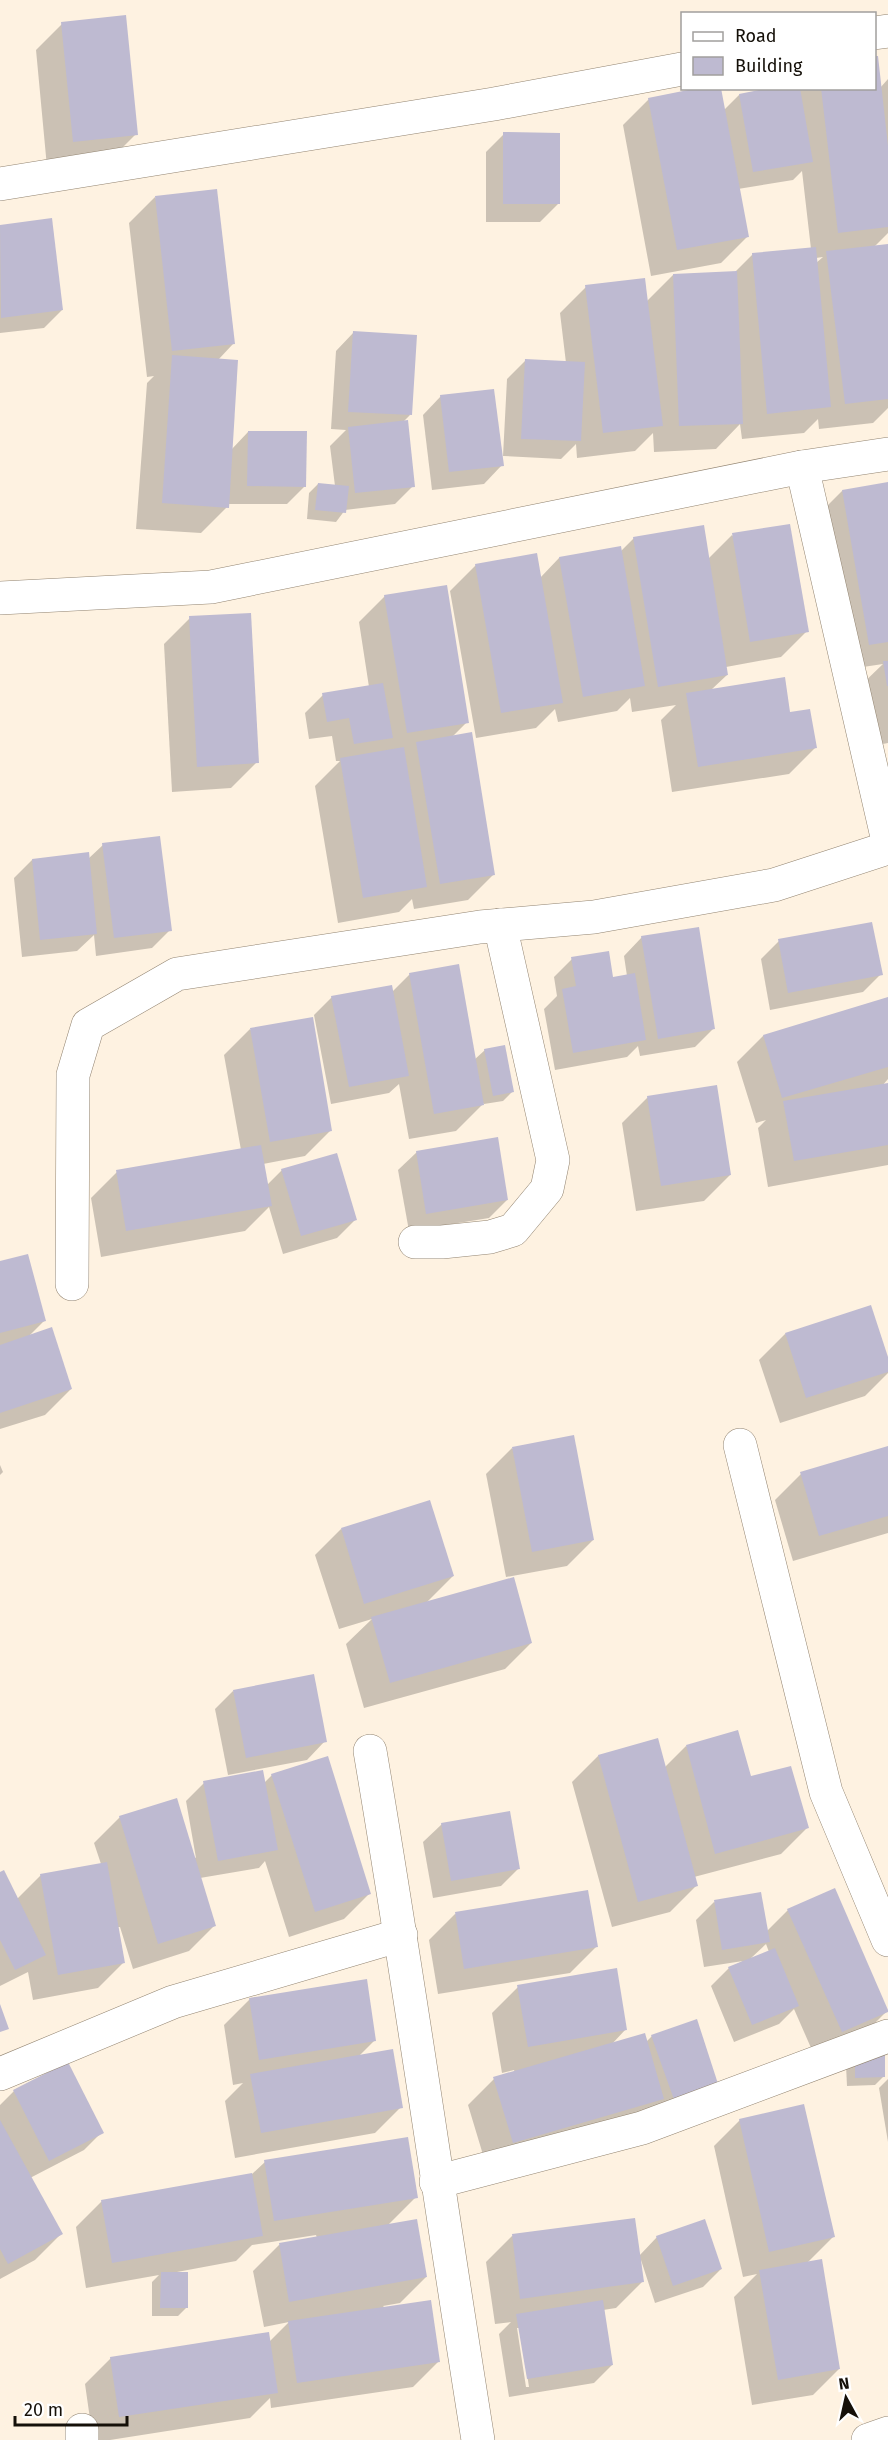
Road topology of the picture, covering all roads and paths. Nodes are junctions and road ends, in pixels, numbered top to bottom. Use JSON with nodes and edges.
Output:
{"nodes":[{"id":1,"x":681,"y":69,"type":"edge"},
{"id":2,"x":0,"y":184,"type":"edge"},
{"id":3,"x":888,"y":454,"type":"edge"},
{"id":4,"x":802,"y":466,"type":"junction"},
{"id":5,"x":0,"y":598,"type":"edge"},
{"id":6,"x":888,"y":841,"type":"edge"},
{"id":7,"x":888,"y":848,"type":"edge"},
{"id":8,"x":500,"y":925,"type":"junction"},
{"id":9,"x":415,"y":1242,"type":"dead end"},
{"id":10,"x":72,"y":1284,"type":"dead end"},
{"id":11,"x":740,"y":1444,"type":"dead end"},
{"id":12,"x":370,"y":1751,"type":"dead end"},
{"id":13,"x":401,"y":1935,"type":"junction"},
{"id":14,"x":888,"y":1940,"type":"edge"},
{"id":15,"x":888,"y":2037,"type":"edge"},
{"id":16,"x":0,"y":2074,"type":"edge"},
{"id":17,"x":436,"y":2182,"type":"junction"},
{"id":18,"x":888,"y":2433,"type":"edge"},
{"id":19,"x":478,"y":2440,"type":"edge"},
{"id":20,"x":868,"y":2440,"type":"edge"}],
"edges":[{"from":1,"to":2,"type":"street"},
{"from":3,"to":4,"type":"street"},
{"from":4,"to":5,"type":"street"},
{"from":4,"to":6,"type":"street"},
{"from":7,"to":8,"type":"street"},
{"from":8,"to":9,"type":"street"},
{"from":8,"to":10,"type":"street"},
{"from":11,"to":14,"type":"street"},
{"from":12,"to":13,"type":"street"},
{"from":13,"to":16,"type":"street"},
{"from":13,"to":17,"type":"street"},
{"from":15,"to":17,"type":"street"},
{"from":17,"to":19,"type":"street"},
{"from":18,"to":20,"type":"street"}]}
